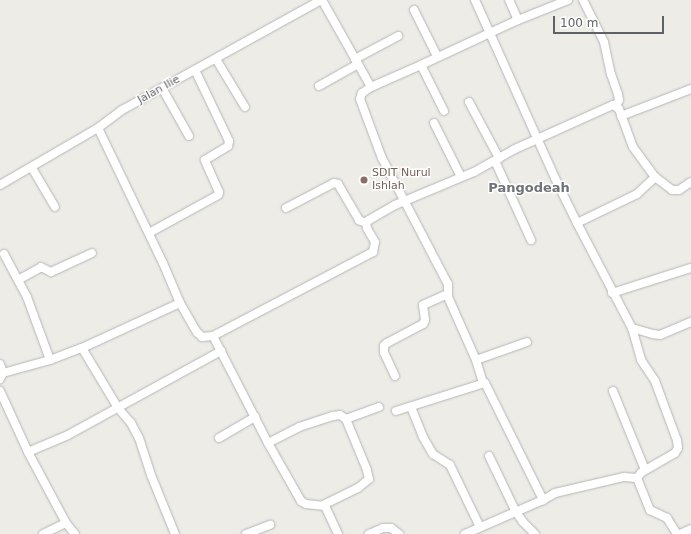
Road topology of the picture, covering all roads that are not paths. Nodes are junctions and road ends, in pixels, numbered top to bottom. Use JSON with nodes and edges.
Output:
{"nodes":[{"id":1,"x":322,"y":0,"type":"edge"},
{"id":2,"x":476,"y":0,"type":"edge"},
{"id":3,"x":509,"y":0,"type":"edge"},
{"id":4,"x":568,"y":0,"type":"edge"},
{"id":5,"x":583,"y":0,"type":"edge"},
{"id":6,"x":414,"y":10,"type":"dead end"},
{"id":7,"x":518,"y":20,"type":"junction"},
{"id":8,"x":490,"y":32,"type":"junction"},
{"id":9,"x":398,"y":36,"type":"dead end"},
{"id":10,"x":437,"y":56,"type":"junction"},
{"id":11,"x":216,"y":59,"type":"junction"},
{"id":12,"x":357,"y":61,"type":"junction"},
{"id":13,"x":421,"y":65,"type":"junction"},
{"id":14,"x":195,"y":70,"type":"junction"},
{"id":15,"x":319,"y":86,"type":"dead end"},
{"id":16,"x":372,"y":87,"type":"junction"},
{"id":17,"x":162,"y":88,"type":"junction"},
{"id":18,"x":691,"y":89,"type":"edge"},
{"id":19,"x":469,"y":102,"type":"dead end"},
{"id":20,"x":616,"y":106,"type":"junction"},
{"id":21,"x":245,"y":107,"type":"dead end"},
{"id":22,"x":444,"y":111,"type":"dead end"},
{"id":23,"x":621,"y":116,"type":"junction"},
{"id":24,"x":434,"y":122,"type":"dead end"},
{"id":25,"x":98,"y":128,"type":"junction"},
{"id":26,"x":189,"y":136,"type":"dead end"},
{"id":27,"x":539,"y":140,"type":"junction"},
{"id":28,"x":497,"y":159,"type":"junction"},
{"id":29,"x":32,"y":168,"type":"junction"},
{"id":30,"x":461,"y":177,"type":"junction"},
{"id":31,"x":655,"y":177,"type":"junction"},
{"id":32,"x":691,"y":182,"type":"edge"},
{"id":33,"x":0,"y":186,"type":"edge"},
{"id":34,"x":404,"y":201,"type":"junction"},
{"id":35,"x":55,"y":207,"type":"dead end"},
{"id":36,"x":286,"y":208,"type":"dead end"},
{"id":37,"x":366,"y":223,"type":"junction"},
{"id":38,"x":577,"y":223,"type":"junction"},
{"id":39,"x":149,"y":233,"type":"junction"},
{"id":40,"x":531,"y":240,"type":"dead end"},
{"id":41,"x":92,"y":252,"type":"dead end"},
{"id":42,"x":4,"y":254,"type":"dead end"},
{"id":43,"x":691,"y":268,"type":"edge"},
{"id":44,"x":18,"y":280,"type":"junction"},
{"id":45,"x":612,"y":293,"type":"junction"},
{"id":46,"x":448,"y":294,"type":"junction"},
{"id":47,"x":180,"y":303,"type":"junction"},
{"id":48,"x":691,"y":322,"type":"edge"},
{"id":49,"x":632,"y":328,"type":"junction"},
{"id":50,"x":213,"y":336,"type":"junction"},
{"id":51,"x":528,"y":342,"type":"dead end"},
{"id":52,"x":82,"y":348,"type":"junction"},
{"id":53,"x":221,"y":351,"type":"junction"},
{"id":54,"x":50,"y":360,"type":"junction"},
{"id":55,"x":476,"y":360,"type":"junction"},
{"id":56,"x":0,"y":364,"type":"edge"},
{"id":57,"x":2,"y":376,"type":"edge"},
{"id":58,"x":395,"y":376,"type":"dead end"},
{"id":59,"x":483,"y":383,"type":"junction"},
{"id":60,"x":0,"y":391,"type":"edge"},
{"id":61,"x":613,"y":391,"type":"dead end"},
{"id":62,"x":379,"y":407,"type":"dead end"},
{"id":63,"x":411,"y":407,"type":"junction"},
{"id":64,"x":118,"y":408,"type":"junction"},
{"id":65,"x":396,"y":412,"type":"dead end"},
{"id":66,"x":255,"y":418,"type":"junction"},
{"id":67,"x":346,"y":419,"type":"junction"},
{"id":68,"x":219,"y":438,"type":"dead end"},
{"id":69,"x":268,"y":443,"type":"junction"},
{"id":70,"x":28,"y":452,"type":"junction"},
{"id":71,"x":489,"y":456,"type":"dead end"},
{"id":72,"x":645,"y":470,"type":"junction"},
{"id":73,"x":637,"y":478,"type":"junction"},
{"id":74,"x":542,"y":500,"type":"junction"},
{"id":75,"x":323,"y":505,"type":"junction"},
{"id":76,"x":516,"y":512,"type":"junction"},
{"id":77,"x":66,"y":523,"type":"junction"},
{"id":78,"x":270,"y":525,"type":"dead end"},
{"id":79,"x":480,"y":527,"type":"junction"},
{"id":80,"x":691,"y":529,"type":"edge"},
{"id":81,"x":43,"y":534,"type":"edge"},
{"id":82,"x":75,"y":534,"type":"edge"},
{"id":83,"x":176,"y":534,"type":"edge"},
{"id":84,"x":246,"y":534,"type":"edge"},
{"id":85,"x":338,"y":534,"type":"edge"},
{"id":86,"x":369,"y":534,"type":"edge"},
{"id":87,"x":399,"y":534,"type":"edge"},
{"id":88,"x":465,"y":534,"type":"edge"},
{"id":89,"x":535,"y":534,"type":"edge"},
{"id":90,"x":679,"y":534,"type":"edge"}],
"edges":[{"from":1,"to":11,"type":"street","name":"Jalan Ilie"},
{"from":1,"to":12,"type":"street"},
{"from":2,"to":8,"type":"street"},
{"from":3,"to":7,"type":"street"},
{"from":4,"to":7,"type":"street"},
{"from":5,"to":20,"type":"street"},
{"from":6,"to":10,"type":"street"},
{"from":7,"to":8,"type":"street"},
{"from":8,"to":10,"type":"street"},
{"from":8,"to":27,"type":"street"},
{"from":9,"to":12,"type":"street"},
{"from":10,"to":13,"type":"street"},
{"from":11,"to":14,"type":"street","name":"Jalan Ilie"},
{"from":11,"to":21,"type":"street"},
{"from":12,"to":15,"type":"street"},
{"from":12,"to":16,"type":"street"},
{"from":13,"to":16,"type":"street"},
{"from":13,"to":22,"type":"street"},
{"from":14,"to":17,"type":"street","name":"Jalan Ilie"},
{"from":14,"to":39,"type":"street"},
{"from":16,"to":34,"type":"street"},
{"from":17,"to":25,"type":"street","name":"Jalan Ilie"},
{"from":17,"to":26,"type":"street"},
{"from":18,"to":23,"type":"street"},
{"from":19,"to":28,"type":"street"},
{"from":20,"to":23,"type":"street"},
{"from":20,"to":27,"type":"street"},
{"from":23,"to":31,"type":"street"},
{"from":24,"to":30,"type":"street"},
{"from":25,"to":29,"type":"street","name":"Jalan Ilie"},
{"from":25,"to":39,"type":"street"},
{"from":27,"to":28,"type":"street"},
{"from":27,"to":38,"type":"street"},
{"from":28,"to":30,"type":"street"},
{"from":28,"to":40,"type":"street"},
{"from":29,"to":33,"type":"street","name":"Jalan Ilie"},
{"from":29,"to":35,"type":"street"},
{"from":30,"to":34,"type":"street"},
{"from":31,"to":32,"type":"street"},
{"from":31,"to":38,"type":"street"},
{"from":34,"to":37,"type":"street"},
{"from":34,"to":46,"type":"street"},
{"from":36,"to":37,"type":"street"},
{"from":37,"to":50,"type":"street"},
{"from":38,"to":45,"type":"street"},
{"from":39,"to":47,"type":"street"},
{"from":41,"to":44,"type":"street"},
{"from":42,"to":44,"type":"street"},
{"from":43,"to":45,"type":"street"},
{"from":44,"to":54,"type":"street"},
{"from":45,"to":49,"type":"street"},
{"from":46,"to":55,"type":"street"},
{"from":46,"to":58,"type":"street"},
{"from":47,"to":50,"type":"street"},
{"from":47,"to":52,"type":"street"},
{"from":48,"to":49,"type":"street"},
{"from":49,"to":72,"type":"street"},
{"from":50,"to":53,"type":"street"},
{"from":51,"to":55,"type":"street"},
{"from":52,"to":54,"type":"street"},
{"from":52,"to":64,"type":"street"},
{"from":53,"to":64,"type":"street"},
{"from":53,"to":66,"type":"street"},
{"from":54,"to":57,"type":"street"},
{"from":55,"to":59,"type":"street"},
{"from":56,"to":57,"type":"street"},
{"from":59,"to":63,"type":"street"},
{"from":59,"to":74,"type":"street"},
{"from":60,"to":70,"type":"street"},
{"from":61,"to":72,"type":"street"},
{"from":62,"to":67,"type":"street"},
{"from":63,"to":65,"type":"street"},
{"from":63,"to":79,"type":"street"},
{"from":64,"to":70,"type":"street"},
{"from":64,"to":83,"type":"street"},
{"from":66,"to":68,"type":"street"},
{"from":66,"to":69,"type":"street"},
{"from":67,"to":69,"type":"street"},
{"from":67,"to":75,"type":"street"},
{"from":69,"to":75,"type":"street"},
{"from":70,"to":77,"type":"street"},
{"from":71,"to":76,"type":"street"},
{"from":72,"to":73,"type":"street"},
{"from":73,"to":74,"type":"street"},
{"from":73,"to":90,"type":"street"},
{"from":74,"to":76,"type":"street"},
{"from":75,"to":85,"type":"street"},
{"from":76,"to":79,"type":"street"},
{"from":76,"to":89,"type":"street"},
{"from":77,"to":81,"type":"street"},
{"from":77,"to":82,"type":"street"},
{"from":78,"to":84,"type":"street"},
{"from":79,"to":88,"type":"street"},
{"from":80,"to":90,"type":"street"},
{"from":86,"to":87,"type":"street"}]}
